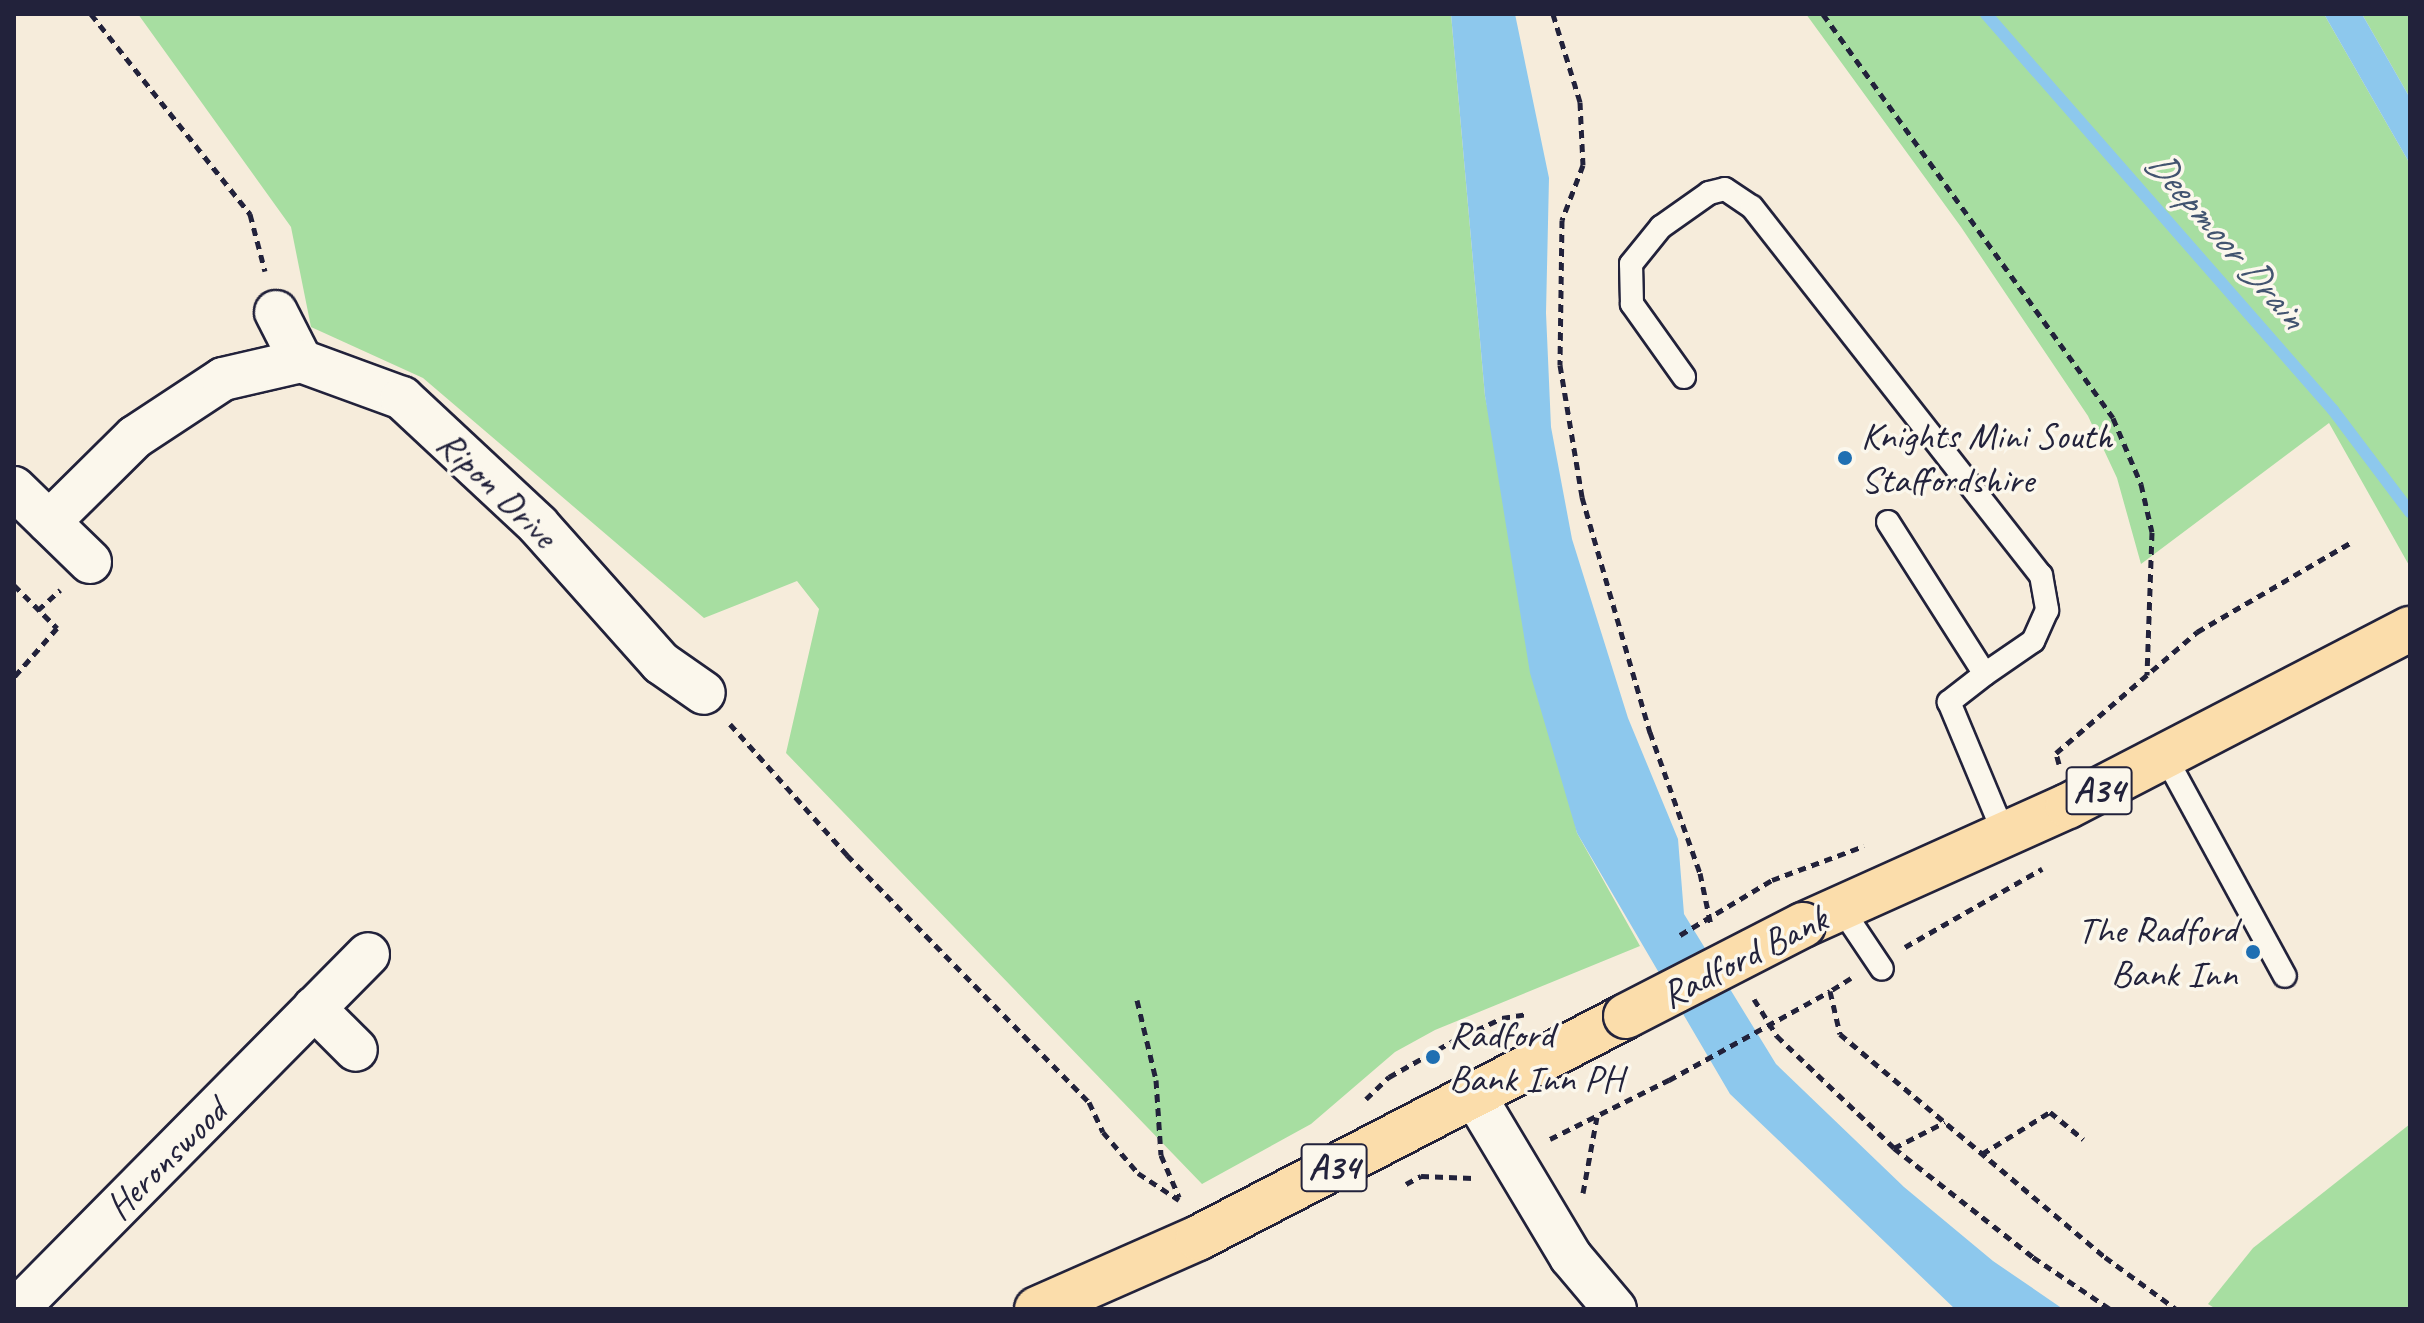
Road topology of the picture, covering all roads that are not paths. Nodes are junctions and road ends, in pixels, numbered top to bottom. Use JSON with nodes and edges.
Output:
{"nodes":[{"id":1,"x":276,"y":312,"type":"road end"},
{"id":2,"x":301,"y":361,"type":"junction"},
{"id":3,"x":1684,"y":377,"type":"dead end"},
{"id":4,"x":14,"y":488,"type":"edge"},
{"id":5,"x":49,"y":522,"type":"junction"},
{"id":6,"x":1888,"y":522,"type":"dead end"},
{"id":7,"x":90,"y":562,"type":"dead end"},
{"id":8,"x":2410,"y":629,"type":"edge"},
{"id":9,"x":1985,"y":674,"type":"junction"},
{"id":10,"x":704,"y":693,"type":"road end"},
{"id":11,"x":2166,"y":758,"type":"junction"},
{"id":12,"x":2005,"y":836,"type":"junction"},
{"id":13,"x":1822,"y":917,"type":"junction"},
{"id":14,"x":368,"y":954,"type":"dead end"},
{"id":15,"x":1882,"y":969,"type":"dead end"},
{"id":16,"x":2285,"y":976,"type":"dead end"},
{"id":17,"x":314,"y":1008,"type":"junction"},
{"id":18,"x":356,"y":1050,"type":"dead end"},
{"id":19,"x":1474,"y":1095,"type":"junction"},
{"id":20,"x":17,"y":1309,"type":"edge"},
{"id":21,"x":1037,"y":1309,"type":"edge"},
{"id":22,"x":1615,"y":1309,"type":"edge"}],
"edges":[{"from":1,"to":2,"type":"street"},
{"from":2,"to":5,"type":"street"},
{"from":2,"to":10,"type":"street","name":"Ripon Drive"},
{"from":3,"to":9,"type":"lane"},
{"from":4,"to":5,"type":"street"},
{"from":5,"to":7,"type":"street"},
{"from":6,"to":9,"type":"lane"},
{"from":8,"to":11,"type":"highway","name":"Radford Bank","number":"A34"},
{"from":9,"to":12,"type":"lane"},
{"from":11,"to":12,"type":"highway","name":"Radford Bank","number":"A34"},
{"from":11,"to":16,"type":"lane"},
{"from":12,"to":13,"type":"highway","name":"Radford Bank","number":"A34"},
{"from":13,"to":15,"type":"lane"},
{"from":13,"to":19,"type":"highway","name":"Radford Bank","number":"A34","bridge":true},
{"from":14,"to":17,"type":"street","name":"Heronswood"},
{"from":17,"to":18,"type":"street"},
{"from":17,"to":20,"type":"street","name":"Heronswood"},
{"from":19,"to":21,"type":"highway","name":"Radford Bank","number":"A34"},
{"from":19,"to":22,"type":"street"}]}
